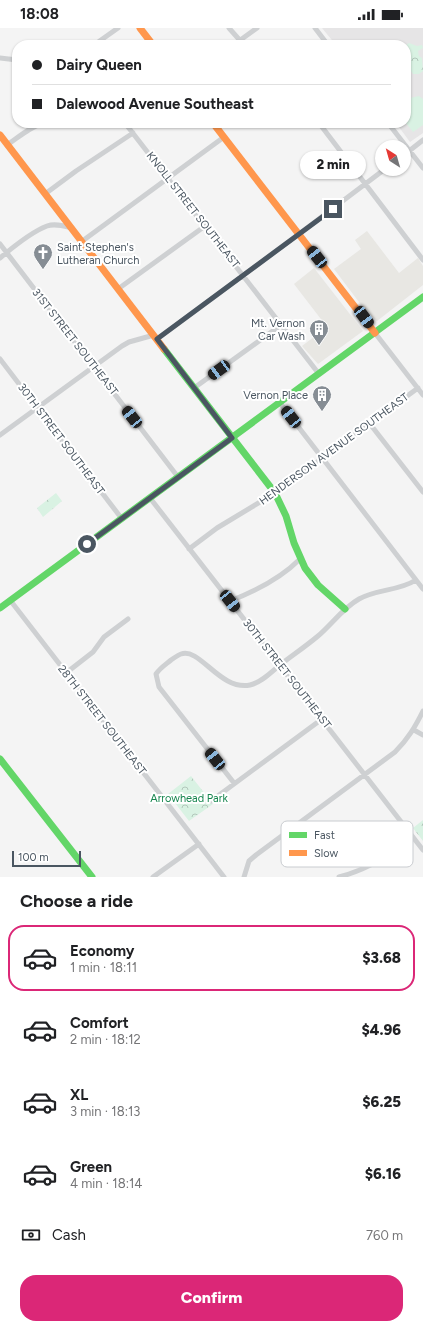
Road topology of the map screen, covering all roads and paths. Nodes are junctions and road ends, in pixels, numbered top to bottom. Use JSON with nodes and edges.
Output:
{"nodes":[{"id":1,"x":118,"y":28,"type":"edge"},
{"id":2,"x":140,"y":28,"type":"edge"},
{"id":3,"x":229,"y":28,"type":"edge"},
{"id":4,"x":257,"y":28,"type":"edge"},
{"id":5,"x":315,"y":28,"type":"edge"},
{"id":6,"x":101,"y":40,"type":"edge"},
{"id":7,"x":149,"y":40,"type":"edge"},
{"id":8,"x":238,"y":40,"type":"edge"},
{"id":9,"x":240,"y":40,"type":"edge"},
{"id":10,"x":324,"y":40,"type":"edge"},
{"id":11,"x":0,"y":58,"type":"edge"},
{"id":12,"x":12,"y":59,"type":"edge"},
{"id":13,"x":32,"y":128,"type":"edge"},
{"id":14,"x":129,"y":128,"type":"edge"},
{"id":15,"x":217,"y":128,"type":"edge"},
{"id":16,"x":323,"y":128,"type":"edge"},
{"id":17,"x":392,"y":128,"type":"edge"},
{"id":18,"x":133,"y":133,"type":"junction"},
{"id":19,"x":0,"y":136,"type":"edge"},
{"id":20,"x":224,"y":137,"type":"junction"},
{"id":21,"x":401,"y":140,"type":"edge"},
{"id":22,"x":423,"y":140,"type":"edge"},
{"id":23,"x":7,"y":145,"type":"junction"},
{"id":24,"x":411,"y":149,"type":"edge"},
{"id":25,"x":411,"y":153,"type":"edge"},
{"id":26,"x":423,"y":168,"type":"edge"},
{"id":27,"x":376,"y":176,"type":"edge"},
{"id":28,"x":168,"y":178,"type":"junction"},
{"id":29,"x":366,"y":184,"type":"junction"},
{"id":30,"x":45,"y":194,"type":"junction"},
{"id":31,"x":205,"y":226,"type":"junction"},
{"id":32,"x":72,"y":228,"type":"junction"},
{"id":33,"x":299,"y":234,"type":"junction"},
{"id":34,"x":81,"y":242,"type":"junction"},
{"id":35,"x":0,"y":244,"type":"edge"},
{"id":36,"x":6,"y":253,"type":"junction"},
{"id":37,"x":0,"y":258,"type":"edge"},
{"id":38,"x":423,"y":260,"type":"edge"},
{"id":39,"x":243,"y":275,"type":"junction"},
{"id":40,"x":118,"y":289,"type":"junction"},
{"id":41,"x":423,"y":297,"type":"edge"},
{"id":42,"x":281,"y":325,"type":"junction"},
{"id":43,"x":375,"y":333,"type":"junction"},
{"id":44,"x":155,"y":337,"type":"junction"},
{"id":45,"x":0,"y":359,"type":"edge"},
{"id":46,"x":94,"y":367,"type":"junction"},
{"id":47,"x":318,"y":374,"type":"junction"},
{"id":48,"x":194,"y":388,"type":"junction"},
{"id":49,"x":418,"y":388,"type":"junction"},
{"id":50,"x":423,"y":394,"type":"edge"},
{"id":51,"x":280,"y":403,"type":"junction"},
{"id":52,"x":37,"y":408,"type":"junction"},
{"id":53,"x":370,"y":424,"type":"junction"},
{"id":54,"x":0,"y":436,"type":"edge"},
{"id":55,"x":232,"y":438,"type":"junction"},
{"id":56,"x":322,"y":458,"type":"junction"},
{"id":57,"x":178,"y":477,"type":"junction"},
{"id":58,"x":423,"y":492,"type":"edge"},
{"id":59,"x":275,"y":493,"type":"junction"},
{"id":60,"x":150,"y":498,"type":"junction"},
{"id":61,"x":122,"y":519,"type":"junction"},
{"id":62,"x":189,"y":548,"type":"junction"},
{"id":63,"x":300,"y":559,"type":"junction"},
{"id":64,"x":416,"y":580,"type":"junction"},
{"id":65,"x":423,"y":589,"type":"edge"},
{"id":66,"x":10,"y":600,"type":"junction"},
{"id":67,"x":230,"y":601,"type":"junction"},
{"id":68,"x":0,"y":608,"type":"edge"},
{"id":69,"x":345,"y":609,"type":"junction"},
{"id":70,"x":128,"y":619,"type":"dead end"},
{"id":71,"x":280,"y":666,"type":"junction"},
{"id":72,"x":66,"y":673,"type":"junction"},
{"id":73,"x":423,"y":711,"type":"edge"},
{"id":74,"x":322,"y":719,"type":"junction"},
{"id":75,"x":414,"y":730,"type":"junction"},
{"id":76,"x":423,"y":735,"type":"edge"},
{"id":77,"x":0,"y":759,"type":"edge"},
{"id":78,"x":365,"y":775,"type":"junction"},
{"id":79,"x":234,"y":783,"type":"junction"},
{"id":80,"x":211,"y":800,"type":"dead end"},
{"id":81,"x":302,"y":821,"type":"edge"},
{"id":82,"x":401,"y":821,"type":"edge"},
{"id":83,"x":281,"y":836,"type":"edge"},
{"id":84,"x":413,"y":837,"type":"edge"},
{"id":85,"x":198,"y":844,"type":"junction"},
{"id":86,"x":423,"y":850,"type":"edge"},
{"id":87,"x":367,"y":867,"type":"edge"},
{"id":88,"x":92,"y":877,"type":"edge"},
{"id":89,"x":153,"y":877,"type":"edge"},
{"id":90,"x":224,"y":877,"type":"edge"},
{"id":91,"x":244,"y":877,"type":"edge"},
{"id":92,"x":339,"y":877,"type":"edge"}],
"edges":[{"from":1,"to":6,"type":"street"},
{"from":2,"to":7,"type":"street"},
{"from":3,"to":8,"type":"street"},
{"from":4,"to":9,"type":"street"},
{"from":5,"to":10,"type":"street"},
{"from":11,"to":12,"type":"street"},
{"from":13,"to":23,"type":"street"},
{"from":14,"to":18,"type":"street","name":"KNOLL STREET SOUTHEAST"},
{"from":15,"to":20,"type":"street"},
{"from":16,"to":29,"type":"street"},
{"from":17,"to":21,"type":"street"},
{"from":18,"to":28,"type":"street","name":"KNOLL STREET SOUTHEAST"},
{"from":18,"to":30,"type":"street"},
{"from":19,"to":23,"type":"street"},
{"from":20,"to":28,"type":"street"},
{"from":20,"to":33,"type":"street"},
{"from":22,"to":24,"type":"street"},
{"from":23,"to":30,"type":"street"},
{"from":25,"to":26,"type":"street"},
{"from":27,"to":29,"type":"street"},
{"from":28,"to":31,"type":"street","name":"KNOLL STREET SOUTHEAST"},
{"from":28,"to":34,"type":"street"},
{"from":29,"to":33,"type":"street"},
{"from":29,"to":38,"type":"street"},
{"from":30,"to":32,"type":"street"},
{"from":31,"to":39,"type":"street","name":"KNOLL STREET SOUTHEAST"},
{"from":31,"to":40,"type":"street"},
{"from":32,"to":34,"type":"street"},
{"from":32,"to":36,"type":"street"},
{"from":33,"to":39,"type":"street"},
{"from":33,"to":43,"type":"street"},
{"from":34,"to":40,"type":"street"},
{"from":35,"to":36,"type":"street","name":"31ST STREET SOUTHEAST"},
{"from":36,"to":37,"type":"street"},
{"from":36,"to":46,"type":"street","name":"31ST STREET SOUTHEAST"},
{"from":39,"to":42,"type":"street","name":"KNOLL STREET SOUTHEAST"},
{"from":39,"to":44,"type":"street"},
{"from":40,"to":44,"type":"street"},
{"from":41,"to":43,"type":"street"},
{"from":42,"to":47,"type":"street","name":"KNOLL STREET SOUTHEAST"},
{"from":42,"to":48,"type":"street"},
{"from":43,"to":47,"type":"street"},
{"from":43,"to":49,"type":"street"},
{"from":44,"to":46,"type":"street"},
{"from":44,"to":48,"type":"street"},
{"from":45,"to":52,"type":"street","name":"30TH STREET SOUTHEAST"},
{"from":46,"to":52,"type":"street"},
{"from":46,"to":57,"type":"street","name":"31ST STREET SOUTHEAST"},
{"from":47,"to":51,"type":"street"},
{"from":48,"to":55,"type":"street"},
{"from":49,"to":50,"type":"street"},
{"from":49,"to":53,"type":"street","name":"HENDERSON AVENUE SOUTHEAST"},
{"from":51,"to":55,"type":"street"},
{"from":51,"to":56,"type":"street"},
{"from":52,"to":54,"type":"street"},
{"from":52,"to":61,"type":"street","name":"30TH STREET SOUTHEAST"},
{"from":53,"to":56,"type":"street","name":"HENDERSON AVENUE SOUTHEAST"},
{"from":53,"to":58,"type":"street"},
{"from":55,"to":57,"type":"street"},
{"from":55,"to":59,"type":"street"},
{"from":56,"to":59,"type":"street","name":"HENDERSON AVENUE SOUTHEAST"},
{"from":56,"to":64,"type":"street"},
{"from":57,"to":60,"type":"street"},
{"from":59,"to":62,"type":"street","name":"HENDERSON AVENUE SOUTHEAST"},
{"from":59,"to":63,"type":"street"},
{"from":60,"to":61,"type":"street"},
{"from":60,"to":62,"type":"street","name":"30TH STREET SOUTHEAST"},
{"from":61,"to":66,"type":"street"},
{"from":62,"to":67,"type":"street","name":"30TH STREET SOUTHEAST"},
{"from":63,"to":67,"type":"street"},
{"from":63,"to":69,"type":"street"},
{"from":64,"to":65,"type":"street"},
{"from":64,"to":69,"type":"street"},
{"from":66,"to":68,"type":"street"},
{"from":66,"to":72,"type":"street","name":"28TH STREET SOUTHEAST"},
{"from":67,"to":71,"type":"street","name":"30TH STREET SOUTHEAST"},
{"from":69,"to":71,"type":"street"},
{"from":70,"to":72,"type":"street"},
{"from":71,"to":74,"type":"street","name":"30TH STREET SOUTHEAST"},
{"from":71,"to":79,"type":"street"},
{"from":72,"to":85,"type":"street","name":"28TH STREET SOUTHEAST"},
{"from":73,"to":75,"type":"street"},
{"from":74,"to":78,"type":"street","name":"30TH STREET SOUTHEAST"},
{"from":74,"to":79,"type":"street"},
{"from":75,"to":76,"type":"street"},
{"from":75,"to":78,"type":"street"},
{"from":77,"to":88,"type":"street"},
{"from":78,"to":81,"type":"street"},
{"from":78,"to":82,"type":"street","name":"30TH STREET SOUTHEAST"},
{"from":79,"to":80,"type":"street"},
{"from":83,"to":91,"type":"street"},
{"from":84,"to":86,"type":"street","name":"30TH STREET SOUTHEAST"},
{"from":85,"to":89,"type":"street"},
{"from":85,"to":90,"type":"street","name":"28TH STREET SOUTHEAST"},
{"from":87,"to":92,"type":"street"}]}
